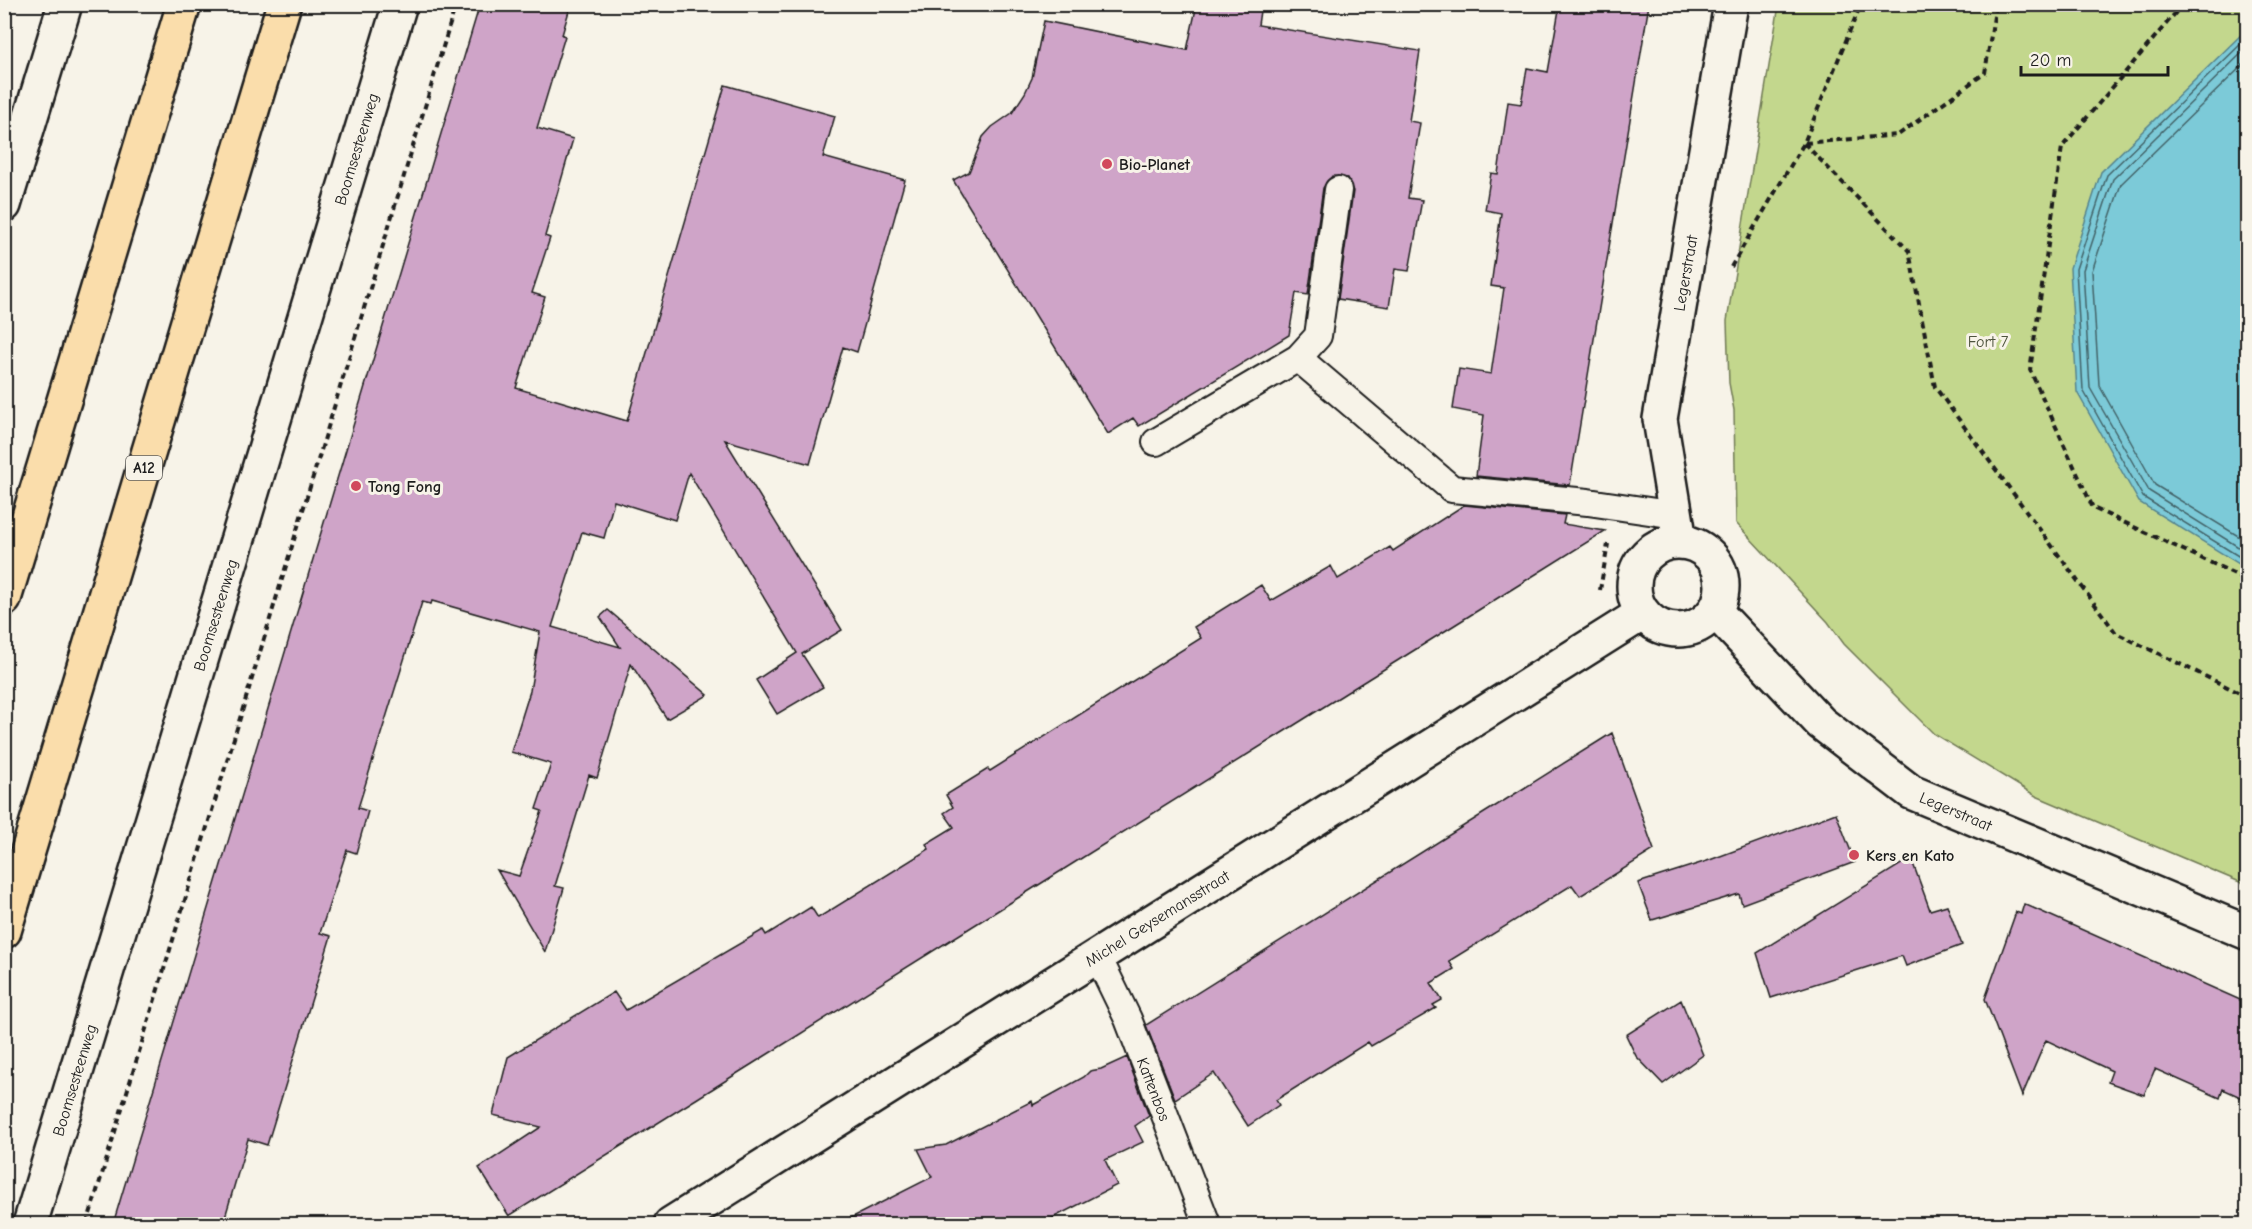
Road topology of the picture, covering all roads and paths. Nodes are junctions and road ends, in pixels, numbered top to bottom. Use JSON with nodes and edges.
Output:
{"nodes":[{"id":1,"x":65,"y":4,"type":"edge"},
{"id":2,"x":184,"y":4,"type":"edge"},
{"id":3,"x":284,"y":4,"type":"edge"},
{"id":4,"x":400,"y":4,"type":"edge"},
{"id":5,"x":456,"y":4,"type":"edge"},
{"id":6,"x":1731,"y":4,"type":"edge"},
{"id":7,"x":1861,"y":4,"type":"edge"},
{"id":8,"x":1996,"y":4,"type":"edge"},
{"id":9,"x":2183,"y":4,"type":"edge"},
{"id":10,"x":1804,"y":143,"type":"junction"},
{"id":11,"x":1338,"y":190,"type":"dead end"},
{"id":12,"x":4,"y":205,"type":"edge"},
{"id":13,"x":1683,"y":284,"type":"junction"},
{"id":14,"x":1298,"y":358,"type":"junction"},
{"id":15,"x":1156,"y":442,"type":"dead end"},
{"id":16,"x":1678,"y":528,"type":"junction"},
{"id":17,"x":2247,"y":580,"type":"edge"},
{"id":18,"x":4,"y":599,"type":"edge"},
{"id":19,"x":1715,"y":611,"type":"junction"},
{"id":20,"x":1643,"y":613,"type":"junction"},
{"id":21,"x":2247,"y":697,"type":"edge"},
{"id":22,"x":4,"y":931,"type":"edge"},
{"id":23,"x":2247,"y":933,"type":"edge"},
{"id":24,"x":1097,"y":955,"type":"junction"},
{"id":25,"x":30,"y":1224,"type":"edge"},
{"id":26,"x":87,"y":1224,"type":"edge"},
{"id":27,"x":671,"y":1224,"type":"edge"},
{"id":28,"x":1207,"y":1224,"type":"edge"}],
"edges":[{"from":1,"to":12,"type":"street"},
{"from":2,"to":18,"type":"highway"},
{"from":3,"to":22,"type":"highway","number":"A12"},
{"from":4,"to":25,"type":"street","name":"Boomsesteenweg"},
{"from":5,"to":26,"type":"path"},
{"from":6,"to":13,"type":"street","name":"Legerstraat"},
{"from":7,"to":10,"type":"path"},
{"from":8,"to":10,"type":"path"},
{"from":9,"to":17,"type":"path"},
{"from":10,"to":13,"type":"path"},
{"from":10,"to":21,"type":"path"},
{"from":11,"to":14,"type":"lane"},
{"from":13,"to":16,"type":"street","name":"Legerstraat"},
{"from":14,"to":15,"type":"lane"},
{"from":14,"to":16,"type":"lane"},
{"from":16,"to":19,"type":"street"},
{"from":16,"to":20,"type":"street"},
{"from":19,"to":20,"type":"street"},
{"from":19,"to":23,"type":"street","name":"Legerstraat"},
{"from":20,"to":24,"type":"street","name":"Michel Geysemansstraat"},
{"from":24,"to":27,"type":"street","name":"Michel Geysemansstraat"},
{"from":24,"to":28,"type":"lane","name":"Kattenbos"}]}
